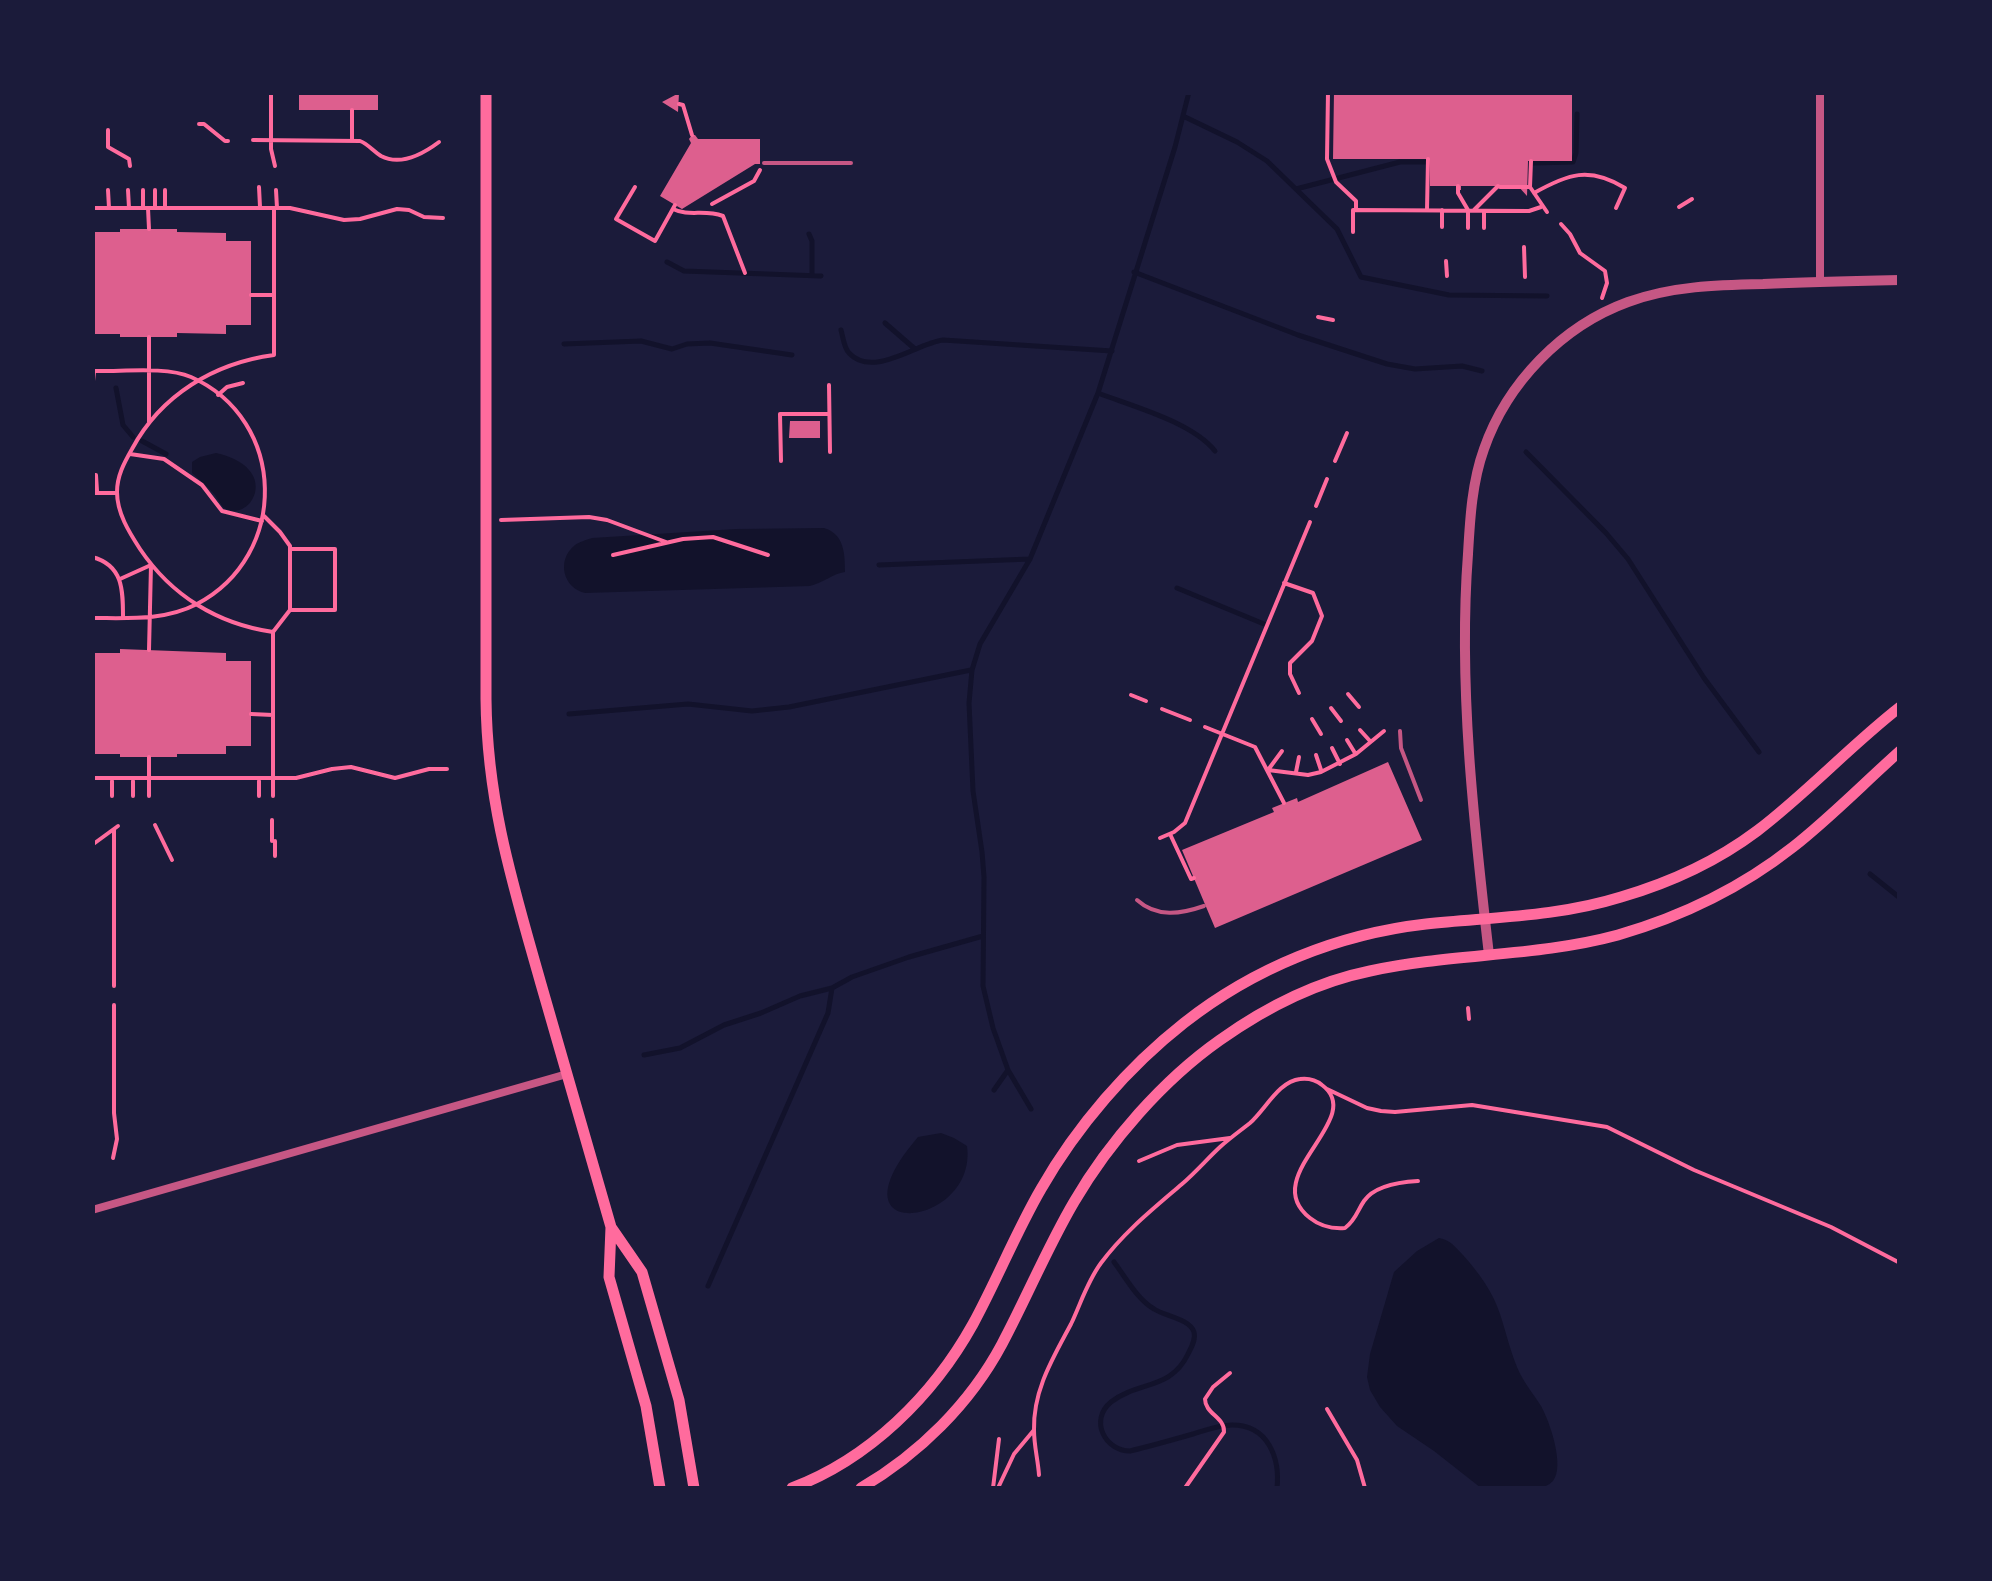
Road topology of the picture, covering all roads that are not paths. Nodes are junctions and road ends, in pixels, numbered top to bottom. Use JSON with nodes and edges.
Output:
{"nodes":[{"id":1,"x":486,"y":92,"type":"edge"},
{"id":2,"x":1820,"y":92,"type":"edge"},
{"id":3,"x":764,"y":163,"type":"road end"},
{"id":4,"x":851,"y":163,"type":"dead end"},
{"id":5,"x":1900,"y":280,"type":"edge"},
{"id":6,"x":1820,"y":282,"type":"junction"},
{"id":7,"x":1900,"y":707,"type":"edge"},
{"id":8,"x":1400,"y":731,"type":"dead end"},
{"id":9,"x":1900,"y":751,"type":"edge"},
{"id":10,"x":1422,"y":800,"type":"dead end"},
{"id":11,"x":1137,"y":900,"type":"dead end"},
{"id":12,"x":1204,"y":906,"type":"dead end"},
{"id":13,"x":1485,"y":920,"type":"junction"},
{"id":14,"x":1490,"y":955,"type":"junction"},
{"id":15,"x":567,"y":1074,"type":"junction"},
{"id":16,"x":92,"y":1210,"type":"edge"},
{"id":17,"x":612,"y":1227,"type":"junction"},
{"id":18,"x":660,"y":1488,"type":"edge"},
{"id":19,"x":694,"y":1488,"type":"edge"},
{"id":20,"x":792,"y":1488,"type":"edge"},
{"id":21,"x":861,"y":1488,"type":"edge"}],
"edges":[{"from":1,"to":15,"type":"main road"},
{"from":2,"to":6,"type":"street"},
{"from":3,"to":4,"type":"lane"},
{"from":5,"to":6,"type":"street"},
{"from":6,"to":13,"type":"street"},
{"from":7,"to":13,"type":"main road"},
{"from":8,"to":10,"type":"lane"},
{"from":9,"to":14,"type":"main road"},
{"from":11,"to":12,"type":"lane"},
{"from":13,"to":14,"type":"street"},
{"from":13,"to":20,"type":"main road"},
{"from":14,"to":21,"type":"main road"},
{"from":15,"to":16,"type":"street"},
{"from":15,"to":17,"type":"main road"},
{"from":17,"to":18,"type":"main road"},
{"from":17,"to":19,"type":"main road"}]}
